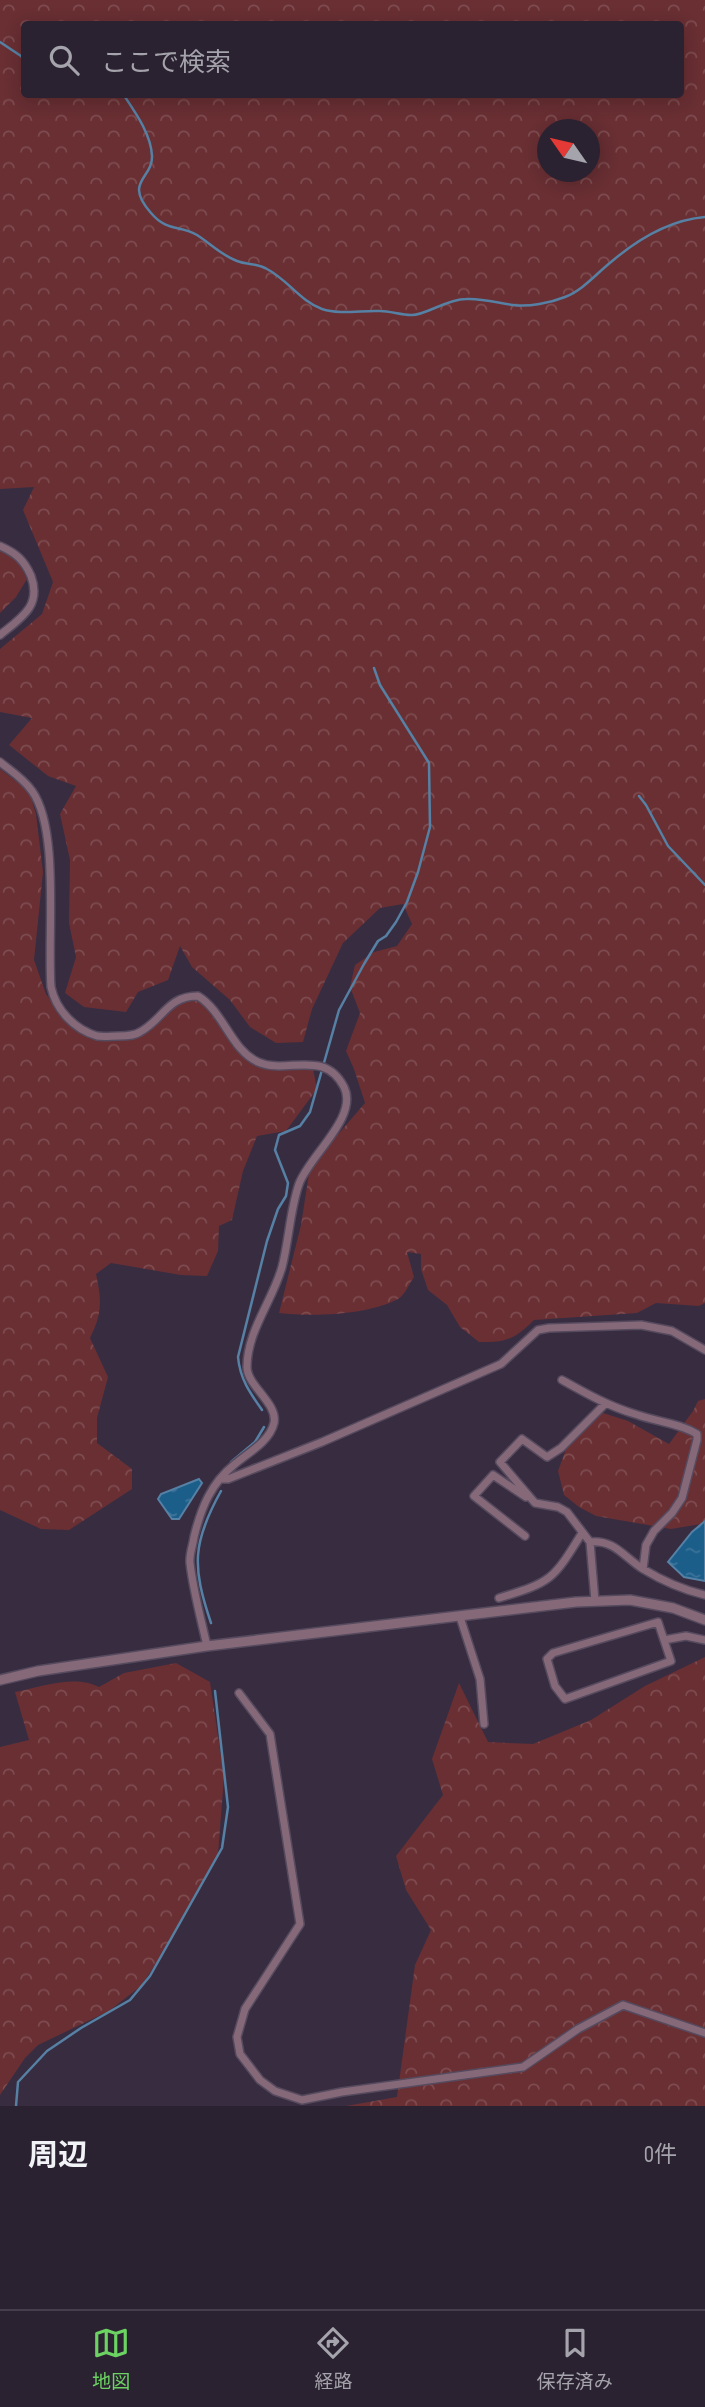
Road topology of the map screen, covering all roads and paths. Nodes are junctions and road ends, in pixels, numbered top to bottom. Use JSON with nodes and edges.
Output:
{"nodes":[{"id":1,"x":0,"y":546,"type":"edge"},
{"id":2,"x":0,"y":635,"type":"edge"},
{"id":3,"x":0,"y":762,"type":"edge"},
{"id":4,"x":705,"y":1350,"type":"edge"},
{"id":5,"x":562,"y":1380,"type":"dead end"},
{"id":6,"x":605,"y":1404,"type":"junction"},
{"id":7,"x":220,"y":1479,"type":"junction"},
{"id":8,"x":535,"y":1503,"type":"junction"},
{"id":9,"x":583,"y":1533,"type":"junction"},
{"id":10,"x":525,"y":1536,"type":"dead end"},
{"id":11,"x":590,"y":1542,"type":"junction"},
{"id":12,"x":643,"y":1569,"type":"junction"},
{"id":13,"x":705,"y":1595,"type":"edge"},
{"id":14,"x":499,"y":1598,"type":"dead end"},
{"id":15,"x":595,"y":1601,"type":"junction"},
{"id":16,"x":460,"y":1617,"type":"junction"},
{"id":17,"x":705,"y":1620,"type":"edge"},
{"id":18,"x":664,"y":1640,"type":"junction"},
{"id":19,"x":705,"y":1640,"type":"edge"},
{"id":20,"x":207,"y":1646,"type":"junction"},
{"id":21,"x":0,"y":1680,"type":"edge"},
{"id":22,"x":239,"y":1693,"type":"dead end"},
{"id":23,"x":484,"y":1724,"type":"dead end"},
{"id":24,"x":705,"y":2033,"type":"edge"}],
"edges":[{"from":1,"to":2,"type":"street"},
{"from":3,"to":7,"type":"street"},
{"from":4,"to":7,"type":"street"},
{"from":5,"to":6,"type":"street"},
{"from":6,"to":8,"type":"street"},
{"from":6,"to":12,"type":"street"},
{"from":7,"to":20,"type":"street"},
{"from":8,"to":9,"type":"street"},
{"from":8,"to":10,"type":"street"},
{"from":9,"to":11,"type":"street"},
{"from":9,"to":14,"type":"street"},
{"from":11,"to":12,"type":"street"},
{"from":11,"to":15,"type":"street"},
{"from":12,"to":13,"type":"street"},
{"from":15,"to":16,"type":"street"},
{"from":15,"to":17,"type":"street"},
{"from":16,"to":20,"type":"street"},
{"from":16,"to":23,"type":"street"},
{"from":18,"to":18,"type":"street"},
{"from":18,"to":19,"type":"street"},
{"from":20,"to":21,"type":"street"},
{"from":22,"to":24,"type":"street"}]}
